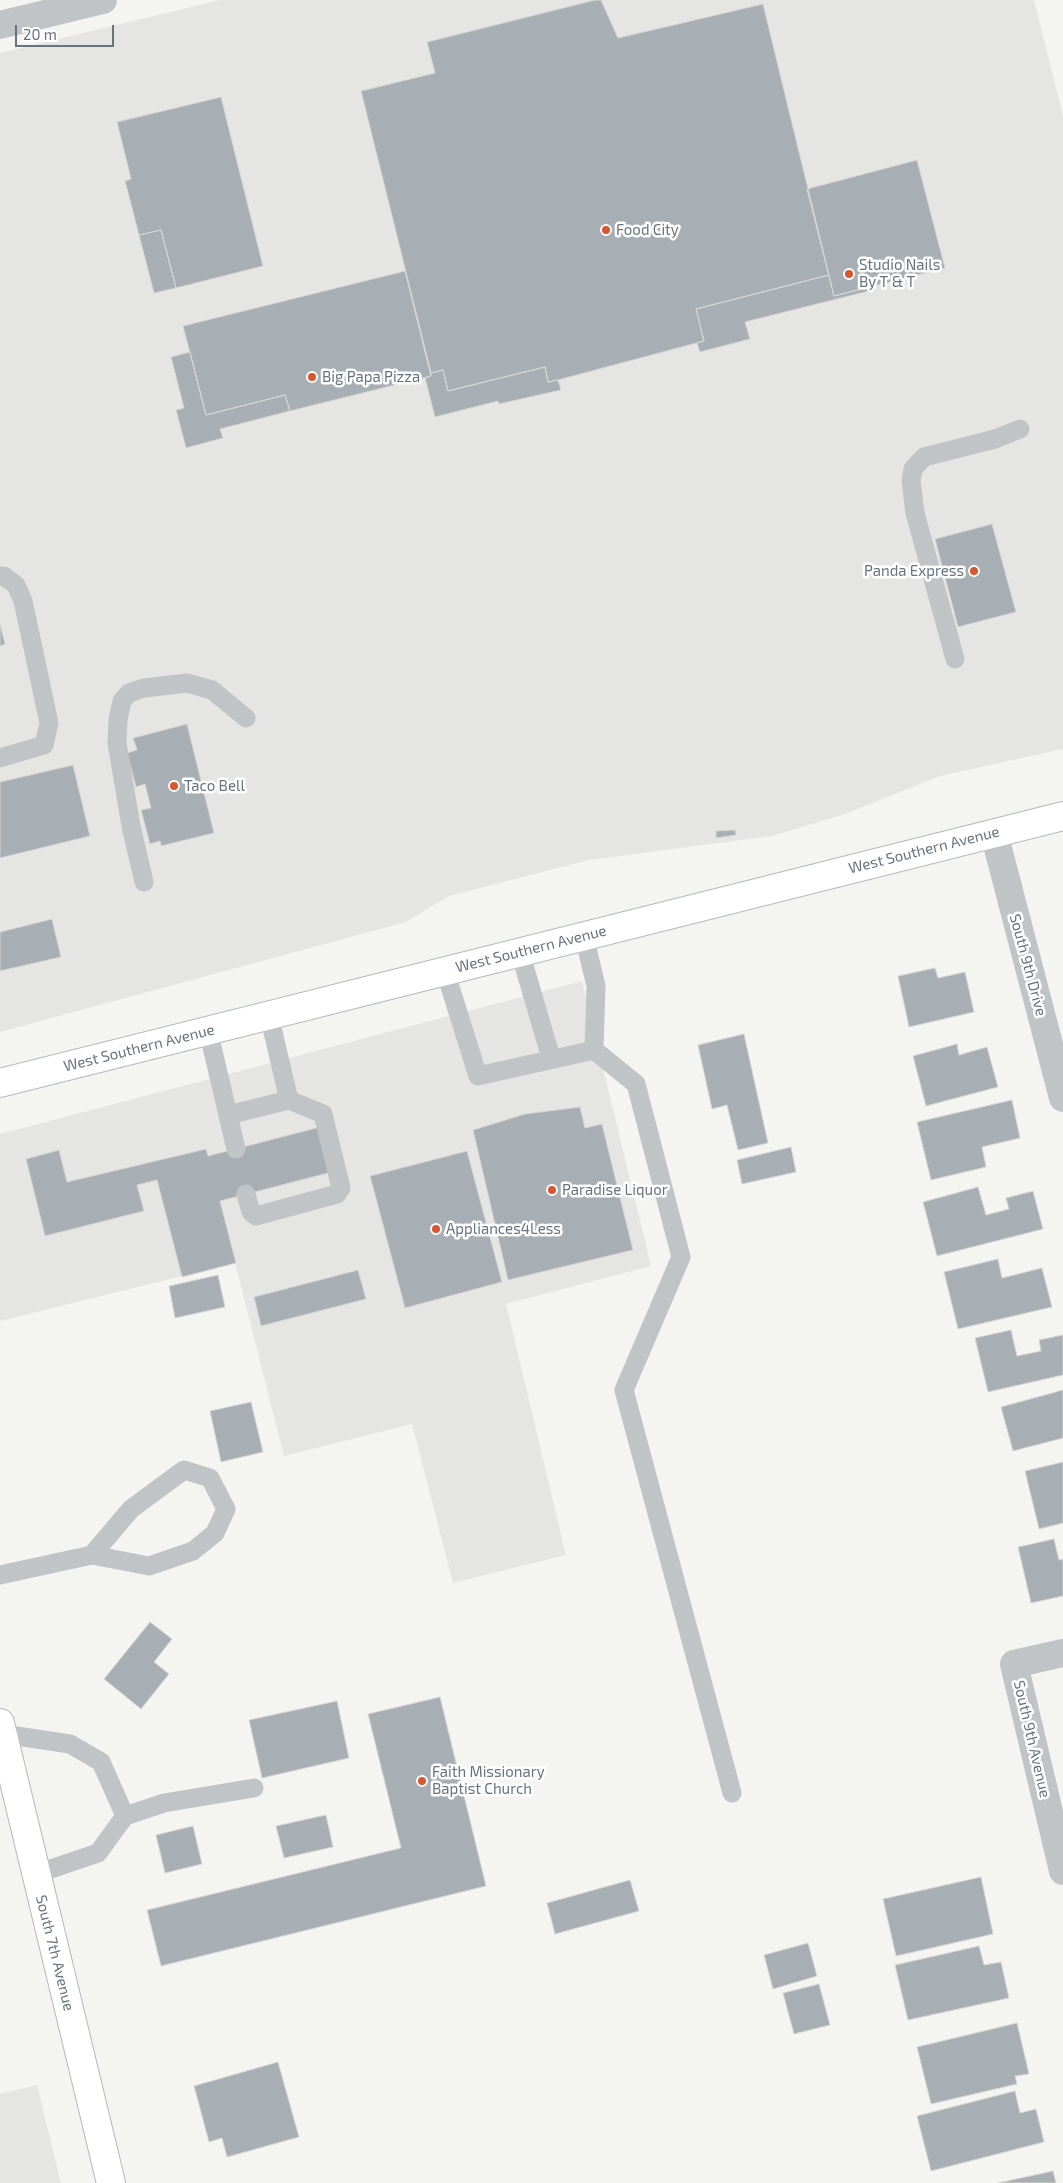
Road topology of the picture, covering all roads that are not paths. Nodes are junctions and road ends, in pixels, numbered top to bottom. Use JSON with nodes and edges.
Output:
{"nodes":[{"id":1,"x":103,"y":0,"type":"edge"},
{"id":2,"x":0,"y":25,"type":"edge"},
{"id":3,"x":1020,"y":429,"type":"dead end"},
{"id":4,"x":0,"y":576,"type":"edge"},
{"id":5,"x":955,"y":658,"type":"dead end"},
{"id":6,"x":246,"y":718,"type":"dead end"},
{"id":7,"x":0,"y":758,"type":"edge"},
{"id":8,"x":1063,"y":816,"type":"edge"},
{"id":9,"x":994,"y":833,"type":"junction"},
{"id":10,"x":144,"y":882,"type":"dead end"},
{"id":11,"x":584,"y":936,"type":"junction"},
{"id":12,"x":520,"y":952,"type":"junction"},
{"id":13,"x":445,"y":971,"type":"junction"},
{"id":14,"x":269,"y":1015,"type":"junction"},
{"id":15,"x":208,"y":1030,"type":"junction"},
{"id":16,"x":594,"y":1050,"type":"junction"},
{"id":17,"x":551,"y":1058,"type":"junction"},
{"id":18,"x":0,"y":1083,"type":"edge"},
{"id":19,"x":1063,"y":1098,"type":"edge"},
{"id":20,"x":289,"y":1100,"type":"junction"},
{"id":21,"x":228,"y":1115,"type":"junction"},
{"id":22,"x":236,"y":1149,"type":"dead end"},
{"id":23,"x":246,"y":1194,"type":"dead end"},
{"id":24,"x":92,"y":1555,"type":"junction"},
{"id":25,"x":0,"y":1574,"type":"edge"},
{"id":26,"x":1063,"y":1654,"type":"edge"},
{"id":27,"x":1,"y":1728,"type":"edge"},
{"id":28,"x":254,"y":1788,"type":"dead end"},
{"id":29,"x":732,"y":1793,"type":"dead end"},
{"id":30,"x":125,"y":1816,"type":"junction"},
{"id":31,"x":1063,"y":1871,"type":"edge"},
{"id":32,"x":36,"y":1874,"type":"junction"},
{"id":33,"x":111,"y":2183,"type":"edge"}],
"edges":[{"from":1,"to":2,"type":"street"},
{"from":3,"to":5,"type":"lane"},
{"from":4,"to":7,"type":"lane"},
{"from":6,"to":10,"type":"lane"},
{"from":8,"to":9,"type":"main road","name":"West Southern Avenue"},
{"from":9,"to":11,"type":"main road","name":"West Southern Avenue"},
{"from":9,"to":19,"type":"street","name":"South 9th Drive"},
{"from":11,"to":12,"type":"main road","name":"West Southern Avenue"},
{"from":11,"to":16,"type":"lane"},
{"from":12,"to":13,"type":"main road","name":"West Southern Avenue"},
{"from":12,"to":17,"type":"lane"},
{"from":13,"to":14,"type":"main road","name":"West Southern Avenue"},
{"from":13,"to":17,"type":"lane"},
{"from":14,"to":15,"type":"main road","name":"West Southern Avenue"},
{"from":14,"to":20,"type":"lane"},
{"from":15,"to":18,"type":"main road","name":"West Southern Avenue"},
{"from":15,"to":21,"type":"lane"},
{"from":16,"to":17,"type":"lane"},
{"from":16,"to":29,"type":"lane"},
{"from":20,"to":21,"type":"lane"},
{"from":20,"to":23,"type":"lane"},
{"from":21,"to":22,"type":"lane"},
{"from":24,"to":24,"type":"lane"},
{"from":24,"to":25,"type":"lane"},
{"from":26,"to":31,"type":"street","name":"South 9th Avenue"},
{"from":27,"to":30,"type":"lane"},
{"from":27,"to":32,"type":"main road","name":"South 7th Avenue"},
{"from":28,"to":30,"type":"lane"},
{"from":30,"to":32,"type":"lane"},
{"from":32,"to":33,"type":"main road","name":"South 7th Avenue"}]}
